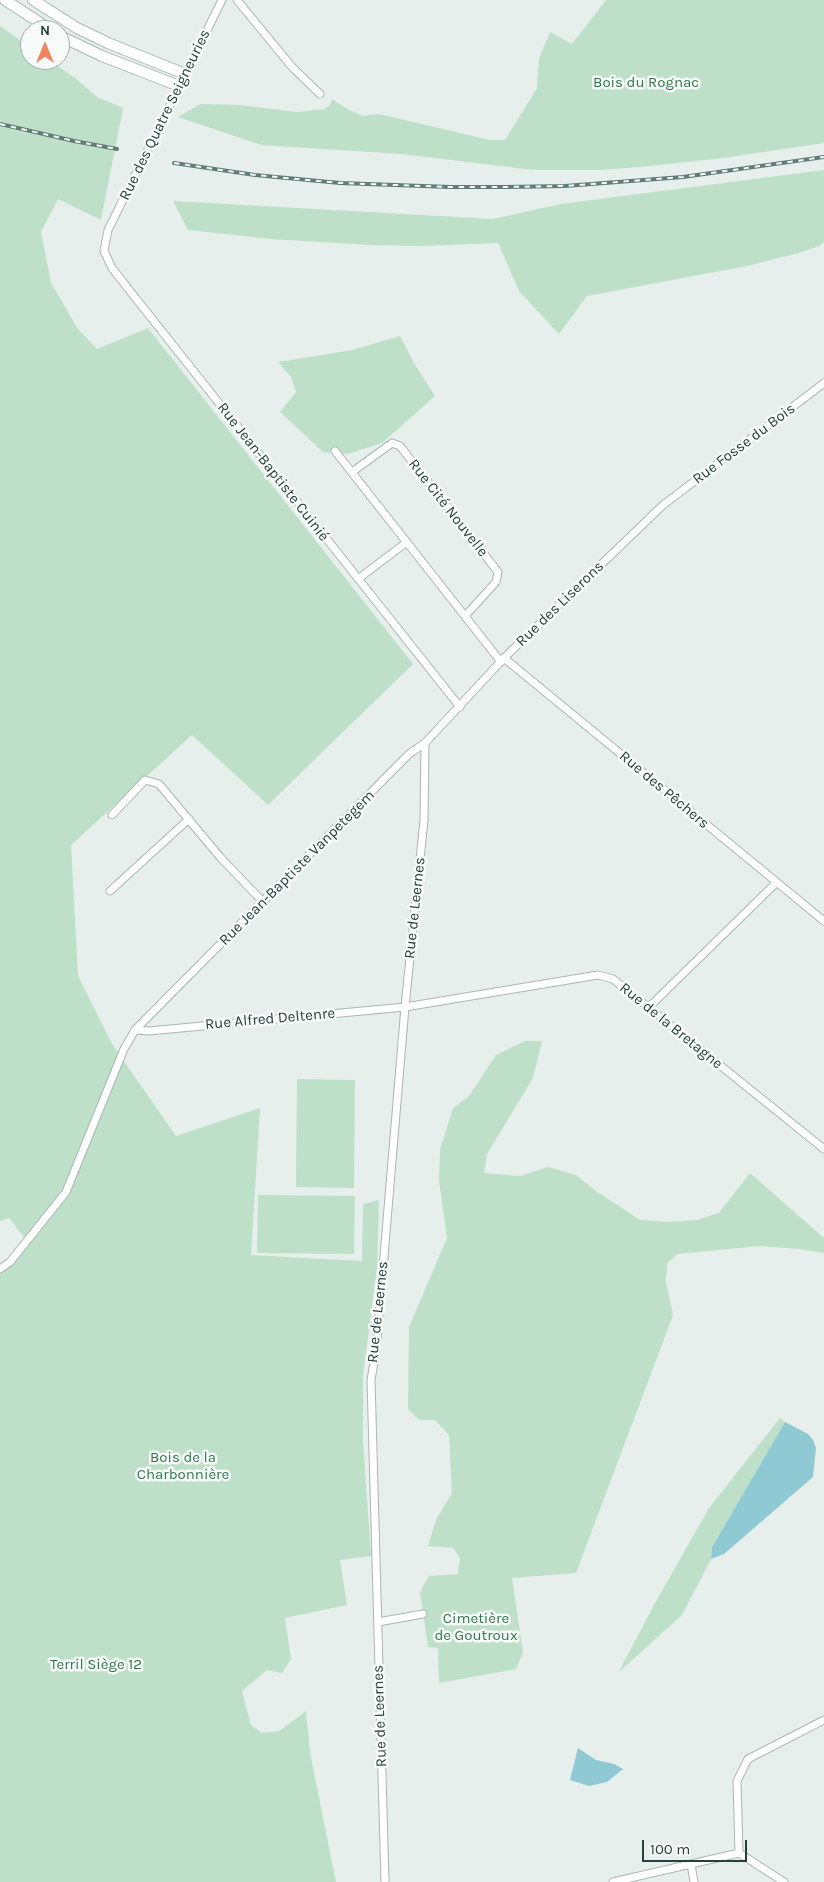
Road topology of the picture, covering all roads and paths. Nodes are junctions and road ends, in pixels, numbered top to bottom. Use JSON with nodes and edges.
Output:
{"nodes":[{"id":1,"x":5,"y":0,"type":"edge"},
{"id":2,"x":33,"y":0,"type":"edge"},
{"id":3,"x":222,"y":0,"type":"edge"},
{"id":4,"x":237,"y":0,"type":"edge"},
{"id":5,"x":35,"y":20,"type":"edge"},
{"id":6,"x":70,"y":41,"type":"edge"},
{"id":7,"x":185,"y":74,"type":"junction"},
{"id":8,"x":179,"y":86,"type":"junction"},
{"id":9,"x":320,"y":94,"type":"dead end"},
{"id":10,"x":108,"y":230,"type":"joint"},
{"id":11,"x":824,"y":383,"type":"edge"},
{"id":12,"x":335,"y":451,"type":"dead end"},
{"id":13,"x":352,"y":472,"type":"junction"},
{"id":14,"x":663,"y":505,"type":"joint"},
{"id":15,"x":407,"y":542,"type":"junction"},
{"id":16,"x":358,"y":579,"type":"junction"},
{"id":17,"x":465,"y":616,"type":"junction"},
{"id":18,"x":503,"y":660,"type":"junction"},
{"id":19,"x":460,"y":707,"type":"junction"},
{"id":20,"x":425,"y":743,"type":"junction"},
{"id":21,"x":112,"y":814,"type":"dead end"},
{"id":22,"x":189,"y":819,"type":"junction"},
{"id":23,"x":776,"y":883,"type":"junction"},
{"id":24,"x":110,"y":891,"type":"dead end"},
{"id":25,"x":263,"y":902,"type":"junction"},
{"id":26,"x":824,"y":921,"type":"edge"},
{"id":27,"x":405,"y":1007,"type":"junction"},
{"id":28,"x":648,"y":1007,"type":"junction"},
{"id":29,"x":135,"y":1030,"type":"junction"},
{"id":30,"x":824,"y":1149,"type":"edge"},
{"id":31,"x":0,"y":1269,"type":"edge"},
{"id":32,"x":423,"y":1614,"type":"dead end"},
{"id":33,"x":378,"y":1622,"type":"junction"},
{"id":34,"x":824,"y":1720,"type":"edge"},
{"id":35,"x":739,"y":1853,"type":"junction"},
{"id":36,"x":691,"y":1864,"type":"junction"},
{"id":37,"x":385,"y":1882,"type":"edge"},
{"id":38,"x":613,"y":1882,"type":"edge"},
{"id":39,"x":694,"y":1882,"type":"edge"},
{"id":40,"x":784,"y":1882,"type":"edge"}],
"edges":[{"from":1,"to":5,"type":"main road"},
{"from":2,"to":7,"type":"main road"},
{"from":3,"to":7,"type":"street","name":"Rue des Quatre Seigneuries"},
{"from":4,"to":9,"type":"street"},
{"from":6,"to":8,"type":"main road"},
{"from":7,"to":8,"type":"street","name":"Rue des Quatre Seigneuries"},
{"from":8,"to":10,"type":"street","name":"Rue des Quatre Seigneuries"},
{"from":10,"to":16,"type":"street","name":"Rue Jean-Baptiste Cuinié"},
{"from":11,"to":14,"type":"street","name":"Rue Fosse du Bois"},
{"from":12,"to":13,"type":"street"},
{"from":13,"to":15,"type":"street"},
{"from":13,"to":17,"type":"street","name":"Rue Cité Nouvelle"},
{"from":14,"to":18,"type":"street","name":"Rue des Liserons"},
{"from":15,"to":16,"type":"street"},
{"from":15,"to":17,"type":"street"},
{"from":16,"to":19,"type":"street","name":"Rue Jean-Baptiste Cuinié"},
{"from":17,"to":18,"type":"street"},
{"from":18,"to":19,"type":"street","name":"Rue des Liserons"},
{"from":18,"to":23,"type":"street","name":"Rue des Pêchers"},
{"from":19,"to":20,"type":"street","name":"Rue Jean-Baptiste Vanpetegem"},
{"from":20,"to":25,"type":"street","name":"Rue Jean-Baptiste Vanpetegem"},
{"from":20,"to":27,"type":"street","name":"Rue de Leernes"},
{"from":21,"to":22,"type":"street"},
{"from":22,"to":24,"type":"street"},
{"from":22,"to":25,"type":"street"},
{"from":23,"to":26,"type":"street","name":"Rue des Pêchers"},
{"from":23,"to":28,"type":"street"},
{"from":25,"to":29,"type":"street","name":"Rue Jean-Baptiste Vanpetegem"},
{"from":27,"to":28,"type":"street","name":"Rue de la Bretagne"},
{"from":27,"to":29,"type":"street","name":"Rue Alfred Deltenre"},
{"from":27,"to":33,"type":"street","name":"Rue de Leernes"},
{"from":28,"to":30,"type":"street","name":"Rue de la Bretagne"},
{"from":29,"to":31,"type":"street","name":"Rue Jean-Baptiste Vanpetegem"},
{"from":32,"to":33,"type":"street"},
{"from":33,"to":37,"type":"street","name":"Rue de Leernes"},
{"from":34,"to":35,"type":"street"},
{"from":35,"to":36,"type":"street"},
{"from":35,"to":40,"type":"street"},
{"from":36,"to":38,"type":"street"},
{"from":36,"to":39,"type":"street"}]}
